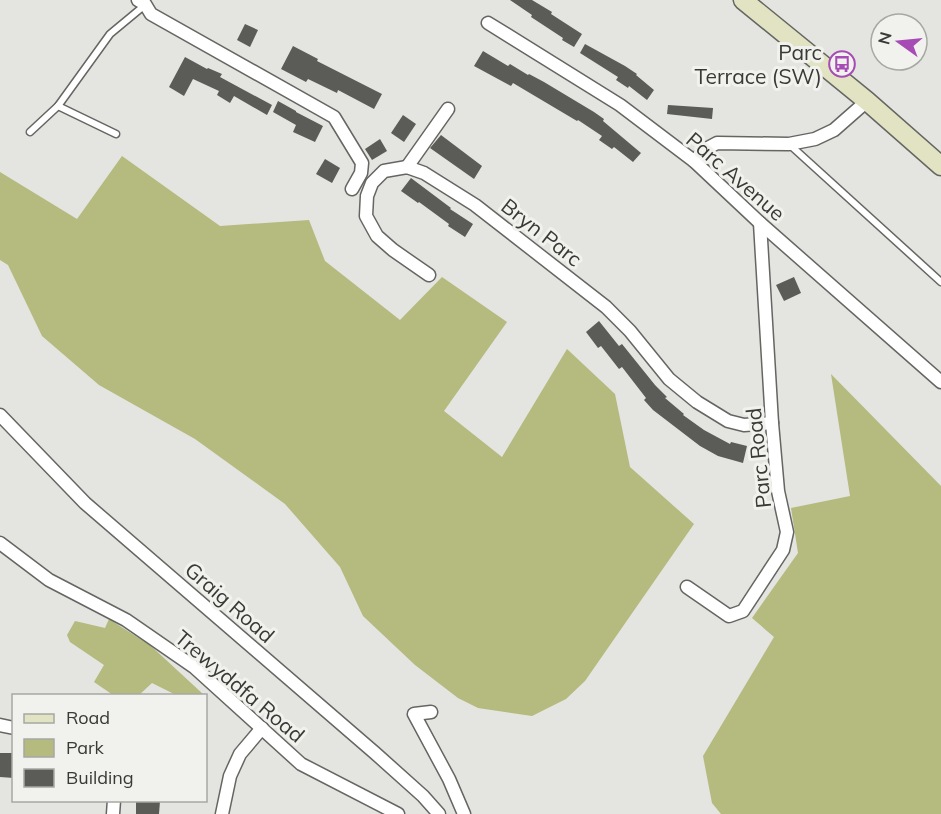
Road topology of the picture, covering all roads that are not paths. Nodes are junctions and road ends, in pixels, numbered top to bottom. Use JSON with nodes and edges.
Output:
{"nodes":[{"id":1,"x":742,"y":0,"type":"edge"},
{"id":2,"x":143,"y":2,"type":"edge"},
{"id":3,"x":488,"y":23,"type":"dead end"},
{"id":4,"x":867,"y":101,"type":"junction"},
{"id":5,"x":58,"y":106,"type":"junction"},
{"id":6,"x":448,"y":109,"type":"dead end"},
{"id":7,"x":30,"y":132,"type":"dead end"},
{"id":8,"x":116,"y":134,"type":"dead end"},
{"id":9,"x":789,"y":144,"type":"junction"},
{"id":10,"x":694,"y":161,"type":"junction"},
{"id":11,"x":941,"y":166,"type":"edge"},
{"id":12,"x":406,"y":167,"type":"junction"},
{"id":13,"x":352,"y":189,"type":"dead end"},
{"id":14,"x":760,"y":223,"type":"junction"},
{"id":15,"x":429,"y":275,"type":"dead end"},
{"id":16,"x":941,"y":282,"type":"edge"},
{"id":17,"x":941,"y":382,"type":"edge"},
{"id":18,"x":0,"y":415,"type":"edge"},
{"id":19,"x":772,"y":423,"type":"junction"},
{"id":20,"x":0,"y":543,"type":"edge"},
{"id":21,"x":687,"y":587,"type":"dead end"},
{"id":22,"x":431,"y":712,"type":"dead end"},
{"id":23,"x":261,"y":728,"type":"junction"},
{"id":24,"x":222,"y":814,"type":"edge"},
{"id":25,"x":398,"y":814,"type":"edge"},
{"id":26,"x":439,"y":814,"type":"edge"},
{"id":27,"x":464,"y":814,"type":"edge"}],
"edges":[{"from":1,"to":4,"type":"main road"},
{"from":2,"to":5,"type":"lane"},
{"from":2,"to":13,"type":"street"},
{"from":3,"to":10,"type":"street","name":"Parc Avenue"},
{"from":4,"to":9,"type":"street"},
{"from":4,"to":11,"type":"main road"},
{"from":5,"to":7,"type":"lane"},
{"from":5,"to":8,"type":"lane"},
{"from":6,"to":12,"type":"street"},
{"from":9,"to":10,"type":"street"},
{"from":9,"to":16,"type":"lane"},
{"from":10,"to":14,"type":"street","name":"Parc Avenue"},
{"from":12,"to":15,"type":"street"},
{"from":12,"to":19,"type":"street","name":"Bryn Parc"},
{"from":14,"to":17,"type":"street","name":"Parc Avenue"},
{"from":14,"to":19,"type":"street","name":"Parc Road"},
{"from":18,"to":26,"type":"street","name":"Graig Road"},
{"from":19,"to":21,"type":"street","name":"Parc Road"},
{"from":20,"to":23,"type":"street","name":"Trewyddfa Road"},
{"from":22,"to":27,"type":"street"},
{"from":23,"to":24,"type":"street"},
{"from":23,"to":25,"type":"street","name":"Trewyddfa Road"}]}
